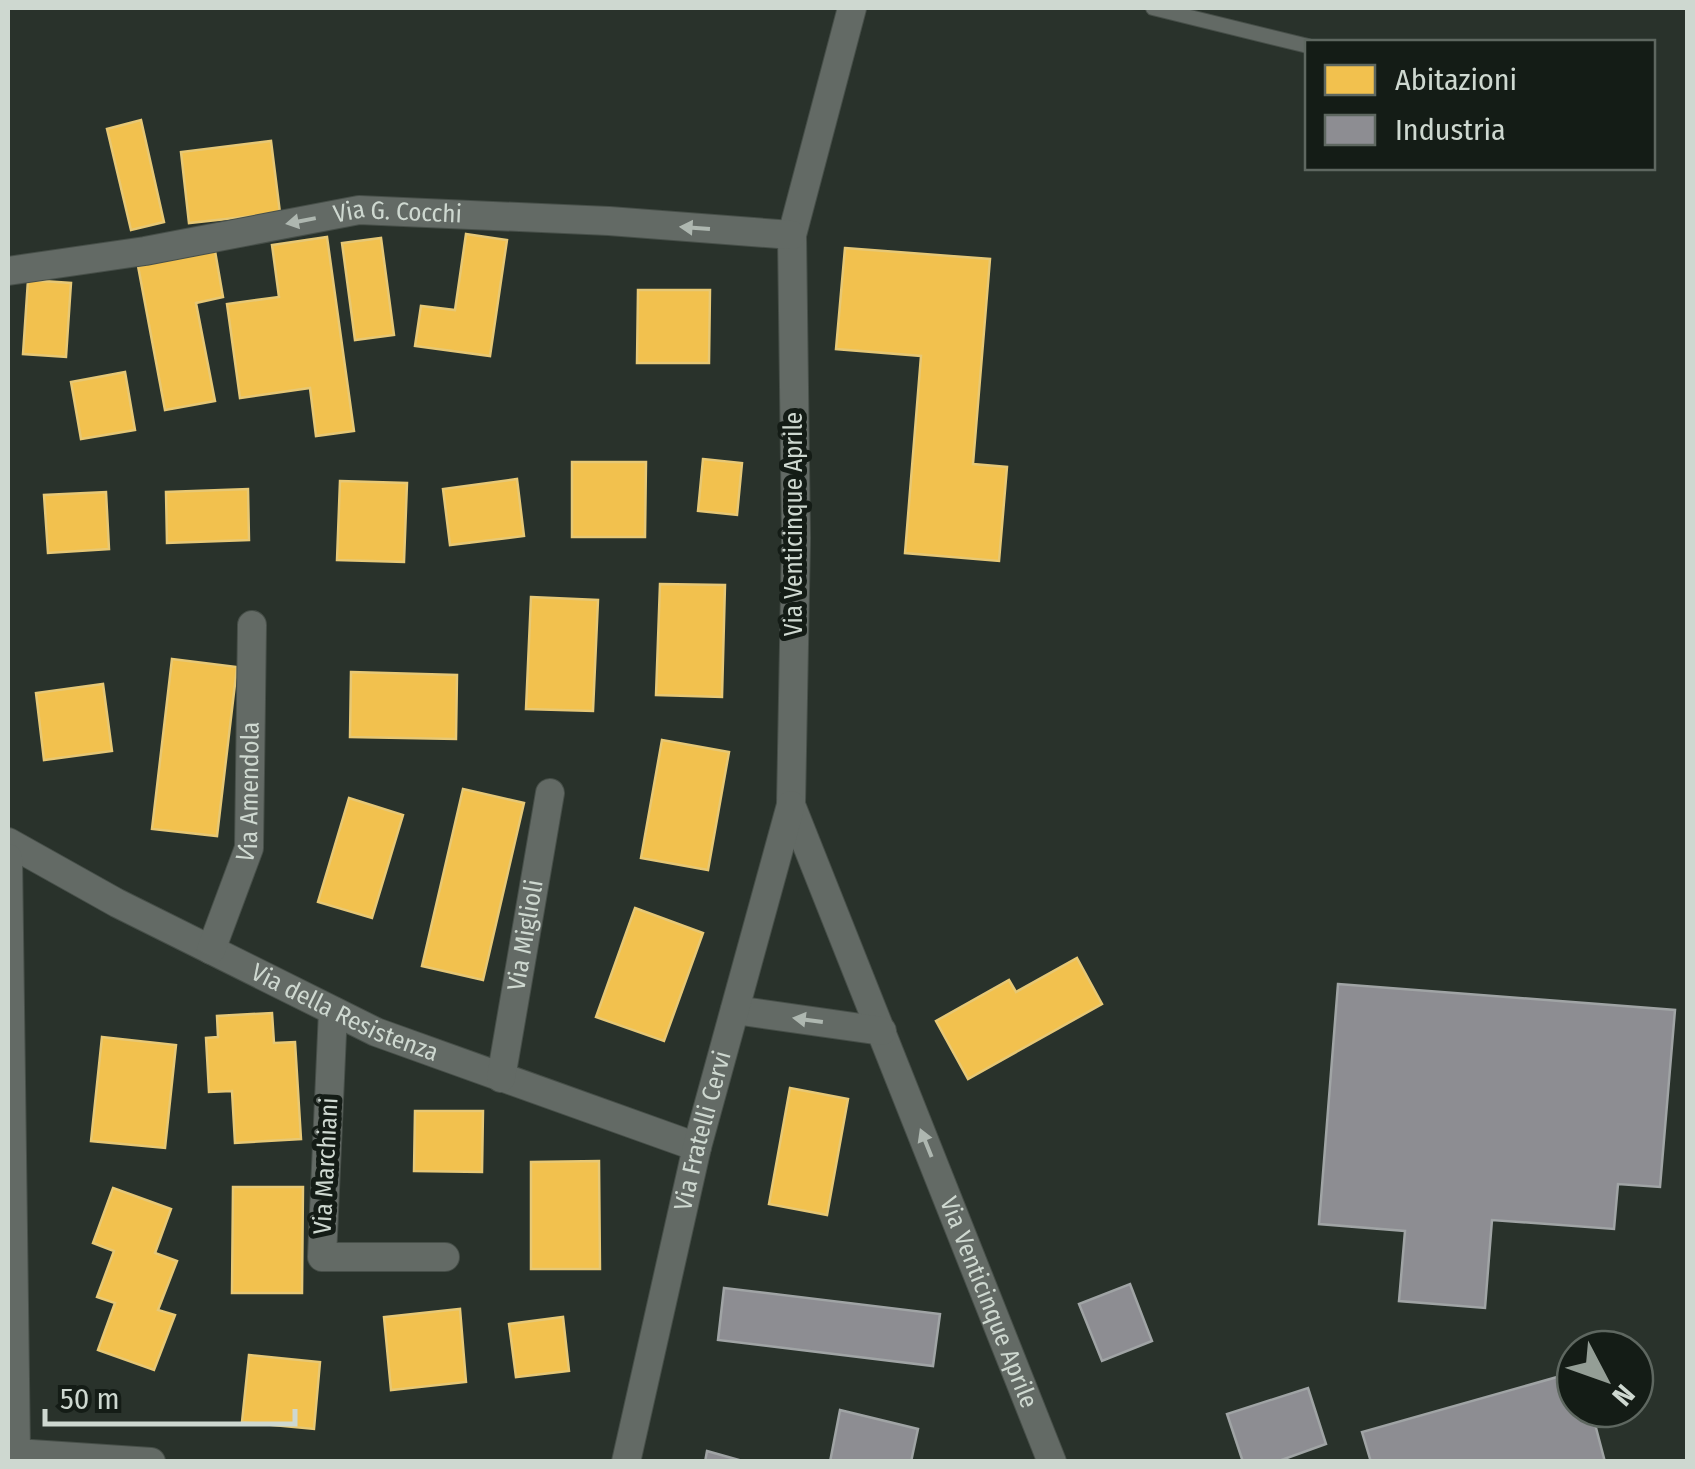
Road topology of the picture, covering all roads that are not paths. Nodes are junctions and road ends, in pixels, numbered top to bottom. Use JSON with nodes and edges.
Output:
{"nodes":[{"id":1,"x":852,"y":8,"type":"edge"},
{"id":2,"x":1153,"y":8,"type":"edge"},
{"id":3,"x":1305,"y":45,"type":"edge"},
{"id":4,"x":792,"y":235,"type":"junction"},
{"id":5,"x":8,"y":271,"type":"edge"},
{"id":6,"x":252,"y":625,"type":"dead end"},
{"id":7,"x":550,"y":794,"type":"dead end"},
{"id":8,"x":792,"y":804,"type":"junction"},
{"id":9,"x":8,"y":842,"type":"edge"},
{"id":10,"x":8,"y":858,"type":"edge"},
{"id":11,"x":211,"y":950,"type":"junction"},
{"id":12,"x":735,"y":1010,"type":"junction"},
{"id":13,"x":333,"y":1011,"type":"junction"},
{"id":14,"x":882,"y":1031,"type":"junction"},
{"id":15,"x":500,"y":1078,"type":"junction"},
{"id":16,"x":697,"y":1147,"type":"junction"},
{"id":17,"x":446,"y":1257,"type":"dead end"},
{"id":18,"x":151,"y":1462,"type":"edge"},
{"id":19,"x":626,"y":1462,"type":"edge"},
{"id":20,"x":1052,"y":1462,"type":"edge"}],
"edges":[{"from":1,"to":4,"type":"street","name":"Via Venticinque Aprile"},
{"from":2,"to":3,"type":"lane"},
{"from":4,"to":5,"type":"street","name":"Via G. Cocchi","one_way":true},
{"from":4,"to":8,"type":"street","name":"Via Venticinque Aprile"},
{"from":6,"to":11,"type":"street","name":"Via Amendola"},
{"from":7,"to":15,"type":"street","name":"Via Miglioli"},
{"from":8,"to":12,"type":"street","name":"Via Fratelli Cervi"},
{"from":8,"to":14,"type":"street","name":"Via Venticinque Aprile"},
{"from":9,"to":11,"type":"street","name":"Via della Resistenza"},
{"from":10,"to":18,"type":"street"},
{"from":11,"to":13,"type":"street","name":"Via della Resistenza"},
{"from":14,"to":12,"type":"street","one_way":true},
{"from":12,"to":16,"type":"street","name":"Via Fratelli Cervi"},
{"from":13,"to":15,"type":"street","name":"Via della Resistenza"},
{"from":13,"to":17,"type":"street","name":"Via Marchiani"},
{"from":20,"to":14,"type":"street","name":"Via Venticinque Aprile","one_way":true},
{"from":15,"to":16,"type":"street","name":"Via della Resistenza"},
{"from":16,"to":19,"type":"street","name":"Via Fratelli Cervi"}]}
